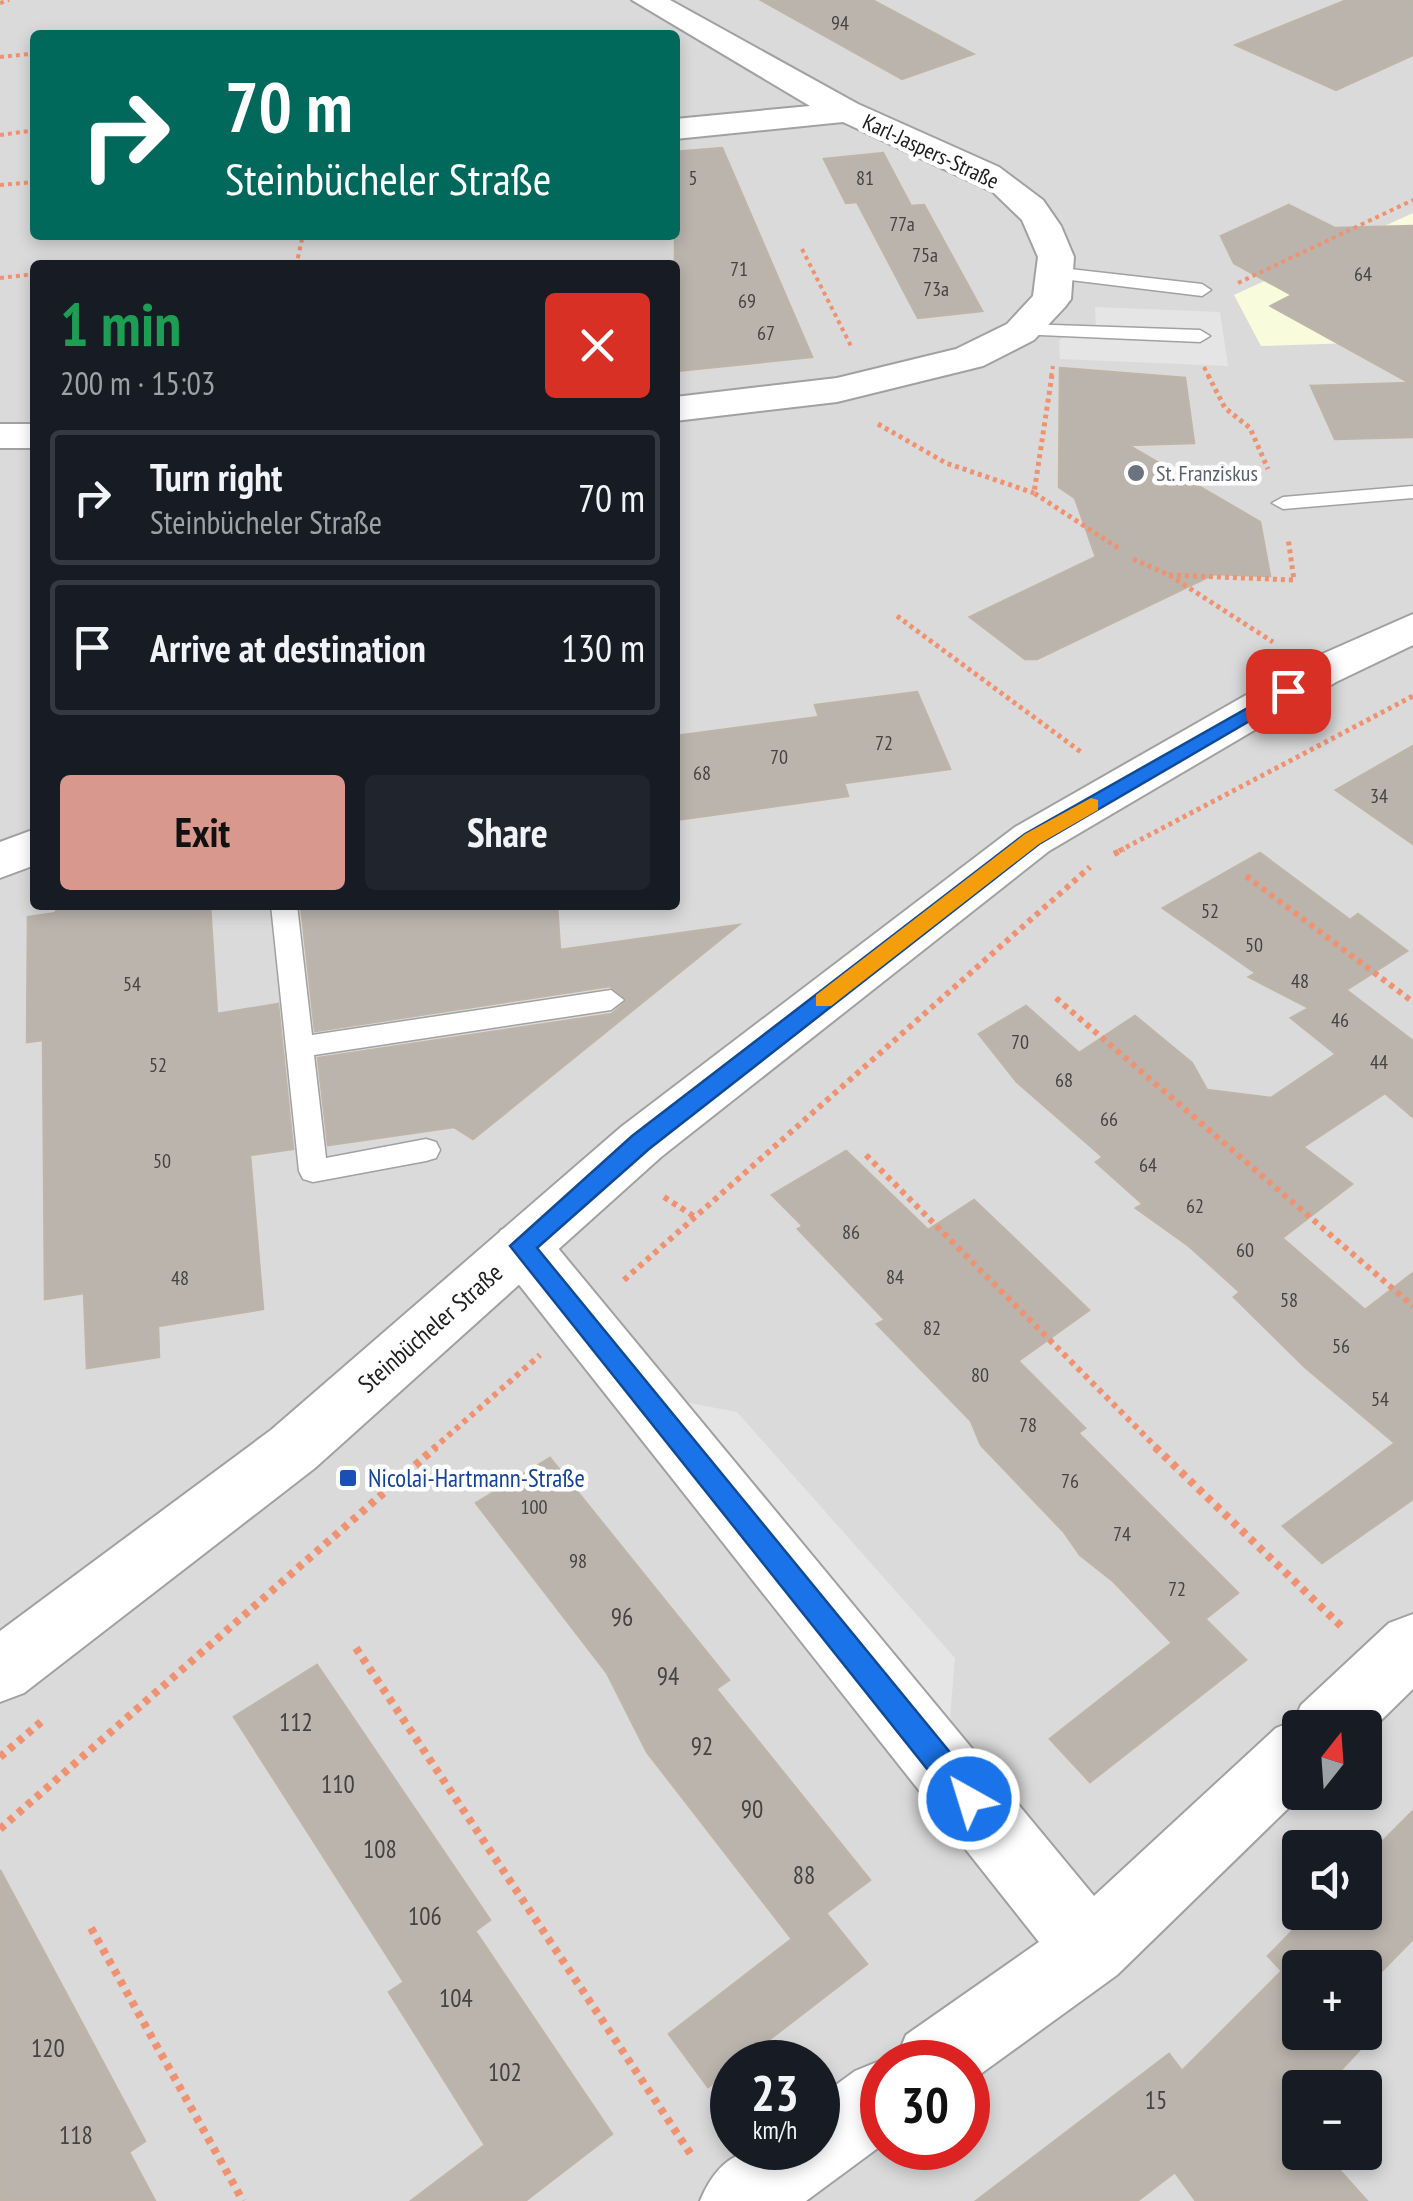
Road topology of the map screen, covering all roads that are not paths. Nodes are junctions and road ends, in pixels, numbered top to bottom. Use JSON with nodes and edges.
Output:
{"nodes":[{"id":1,"x":648,"y":0,"type":"edge"},
{"id":2,"x":848,"y":112,"type":"junction"},
{"id":3,"x":680,"y":129,"type":"edge"},
{"id":4,"x":1060,"y":274,"type":"junction"},
{"id":5,"x":1202,"y":290,"type":"road end"},
{"id":6,"x":1024,"y":330,"type":"junction"},
{"id":7,"x":1200,"y":336,"type":"road end"},
{"id":8,"x":680,"y":408,"type":"edge"},
{"id":9,"x":0,"y":436,"type":"edge"},
{"id":10,"x":30,"y":436,"type":"edge"},
{"id":11,"x":1413,"y":492,"type":"edge"},
{"id":12,"x":1283,"y":503,"type":"road end"},
{"id":13,"x":1413,"y":628,"type":"edge"},
{"id":14,"x":30,"y":848,"type":"edge"},
{"id":15,"x":0,"y":861,"type":"edge"},
{"id":16,"x":285,"y":910,"type":"edge"},
{"id":17,"x":611,"y":1000,"type":"dead end"},
{"id":18,"x":299,"y":1047,"type":"junction"},
{"id":19,"x":426,"y":1150,"type":"dead end"},
{"id":20,"x":522,"y":1246,"type":"junction"},
{"id":21,"x":1400,"y":1657,"type":"edge"},
{"id":22,"x":0,"y":1671,"type":"edge"},
{"id":23,"x":1344,"y":1710,"type":"edge"},
{"id":24,"x":1282,"y":1768,"type":"edge"},
{"id":25,"x":1091,"y":1950,"type":"junction"},
{"id":26,"x":964,"y":2040,"type":"edge"},
{"id":27,"x":757,"y":2170,"type":"edge"},
{"id":28,"x":720,"y":2185,"type":"edge"}],
"edges":[{"from":1,"to":2,"type":"street","name":"Karl-Jaspers-Straße"},
{"from":2,"to":3,"type":"street"},
{"from":2,"to":4,"type":"street","name":"Karl-Jaspers-Straße"},
{"from":4,"to":5,"type":"lane"},
{"from":4,"to":6,"type":"street"},
{"from":6,"to":7,"type":"lane"},
{"from":6,"to":8,"type":"street"},
{"from":9,"to":10,"type":"street"},
{"from":11,"to":12,"type":"lane"},
{"from":13,"to":20,"type":"street","name":"Steinbücheler Straße"},
{"from":14,"to":15,"type":"street"},
{"from":16,"to":18,"type":"lane"},
{"from":17,"to":18,"type":"lane"},
{"from":18,"to":19,"type":"lane"},
{"from":20,"to":22,"type":"street","name":"Steinbücheler Straße"},
{"from":20,"to":25,"type":"street"},
{"from":21,"to":23,"type":"street"},
{"from":24,"to":25,"type":"street"},
{"from":25,"to":26,"type":"street"},
{"from":27,"to":28,"type":"street"}]}
